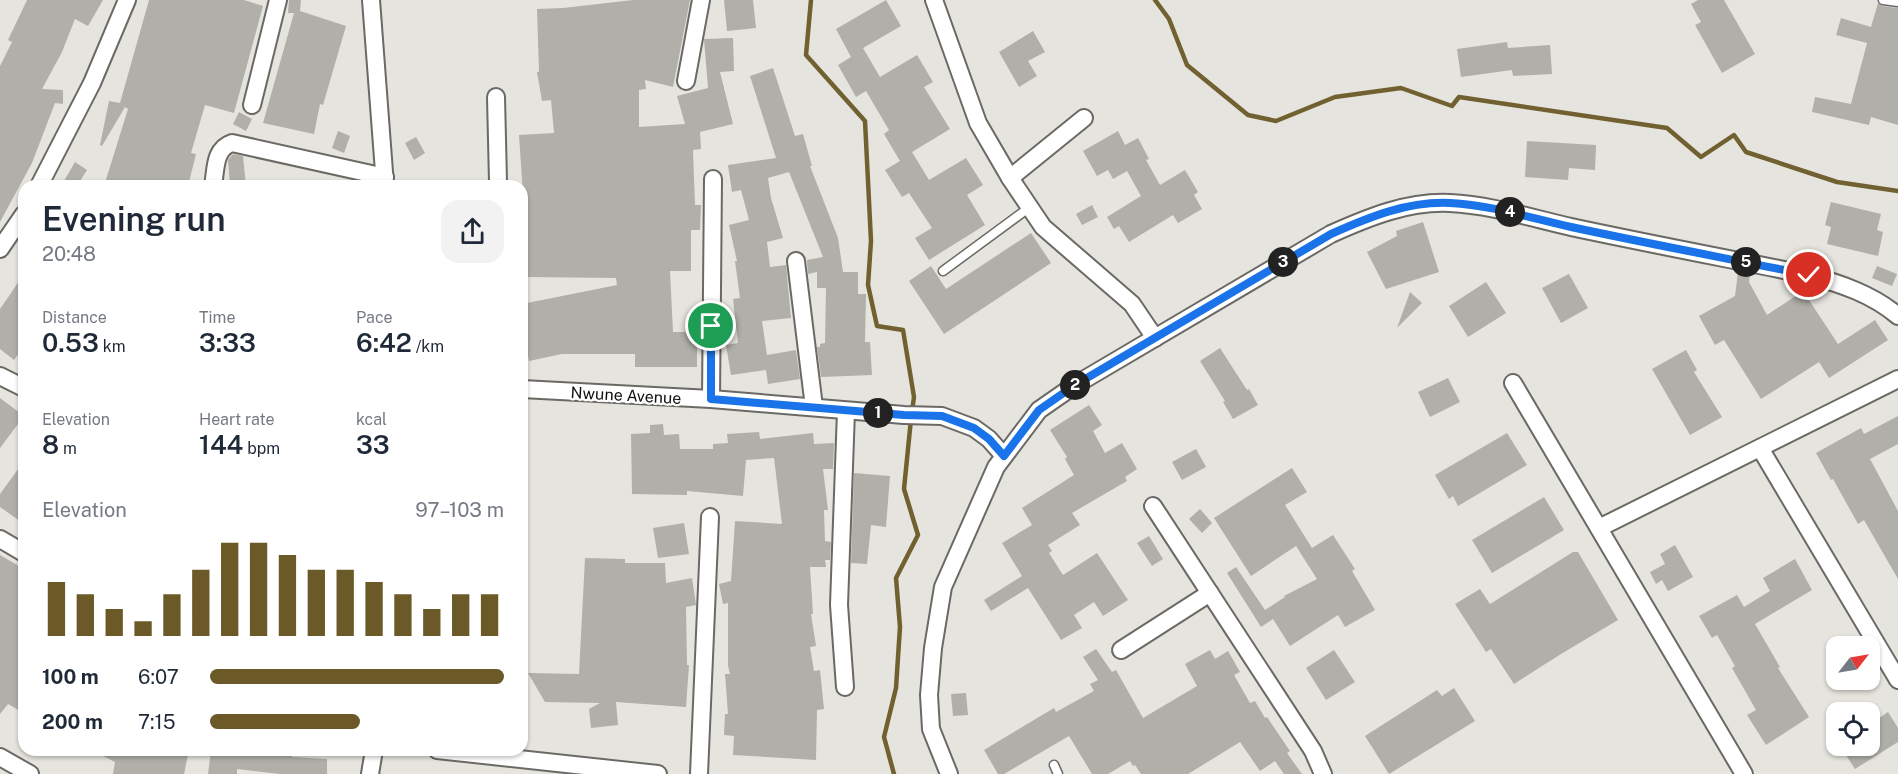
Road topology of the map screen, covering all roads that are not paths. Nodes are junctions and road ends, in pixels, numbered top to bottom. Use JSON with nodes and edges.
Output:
{"nodes":[{"id":1,"x":127,"y":0,"type":"edge"},
{"id":2,"x":279,"y":0,"type":"edge"},
{"id":3,"x":371,"y":0,"type":"edge"},
{"id":4,"x":701,"y":0,"type":"edge"},
{"id":5,"x":934,"y":0,"type":"edge"},
{"id":6,"x":1883,"y":0,"type":"edge"},
{"id":7,"x":1898,"y":2,"type":"edge"},
{"id":8,"x":686,"y":81,"type":"dead end"},
{"id":9,"x":496,"y":97,"type":"dead end"},
{"id":10,"x":252,"y":105,"type":"dead end"},
{"id":11,"x":1084,"y":118,"type":"dead end"},
{"id":12,"x":1010,"y":178,"type":"junction"},
{"id":13,"x":713,"y":179,"type":"dead end"},
{"id":14,"x":42,"y":180,"type":"edge"},
{"id":15,"x":214,"y":180,"type":"edge"},
{"id":16,"x":377,"y":180,"type":"edge"},
{"id":17,"x":385,"y":180,"type":"edge"},
{"id":18,"x":498,"y":180,"type":"edge"},
{"id":19,"x":1030,"y":207,"type":"junction"},
{"id":20,"x":18,"y":223,"type":"edge"},
{"id":21,"x":0,"y":249,"type":"edge"},
{"id":22,"x":796,"y":261,"type":"dead end"},
{"id":23,"x":943,"y":272,"type":"dead end"},
{"id":24,"x":1898,"y":316,"type":"edge"},
{"id":25,"x":1155,"y":338,"type":"junction"},
{"id":26,"x":0,"y":376,"type":"edge"},
{"id":27,"x":1898,"y":379,"type":"edge"},
{"id":28,"x":1513,"y":383,"type":"dead end"},
{"id":29,"x":18,"y":385,"type":"edge"},
{"id":30,"x":528,"y":389,"type":"edge"},
{"id":31,"x":711,"y":399,"type":"junction"},
{"id":32,"x":813,"y":407,"type":"junction"},
{"id":33,"x":846,"y":411,"type":"junction"},
{"id":34,"x":1760,"y":448,"type":"junction"},
{"id":35,"x":1004,"y":456,"type":"junction"},
{"id":36,"x":1153,"y":506,"type":"dead end"},
{"id":37,"x":710,"y":517,"type":"dead end"},
{"id":38,"x":1599,"y":528,"type":"junction"},
{"id":39,"x":0,"y":538,"type":"edge"},
{"id":40,"x":18,"y":550,"type":"edge"},
{"id":41,"x":1210,"y":593,"type":"junction"},
{"id":42,"x":1121,"y":650,"type":"dead end"},
{"id":43,"x":1898,"y":680,"type":"edge"},
{"id":44,"x":845,"y":687,"type":"dead end"},
{"id":45,"x":373,"y":756,"type":"edge"},
{"id":46,"x":492,"y":756,"type":"edge"},
{"id":47,"x":8,"y":765,"type":"edge"},
{"id":48,"x":1054,"y":765,"type":"dead end"},
{"id":49,"x":30,"y":774,"type":"edge"},
{"id":50,"x":370,"y":774,"type":"edge"},
{"id":51,"x":658,"y":774,"type":"edge"},
{"id":52,"x":699,"y":774,"type":"edge"},
{"id":53,"x":949,"y":774,"type":"edge"},
{"id":54,"x":1058,"y":774,"type":"edge"},
{"id":55,"x":1323,"y":774,"type":"edge"},
{"id":56,"x":1744,"y":774,"type":"edge"}],
"edges":[{"from":1,"to":14,"type":"street"},
{"from":2,"to":10,"type":"street"},
{"from":3,"to":17,"type":"street"},
{"from":4,"to":8,"type":"street"},
{"from":5,"to":12,"type":"street"},
{"from":6,"to":7,"type":"lane"},
{"from":9,"to":18,"type":"street"},
{"from":11,"to":12,"type":"street"},
{"from":12,"to":19,"type":"street"},
{"from":13,"to":31,"type":"street"},
{"from":15,"to":16,"type":"street"},
{"from":19,"to":23,"type":"lane"},
{"from":19,"to":25,"type":"street"},
{"from":20,"to":21,"type":"street"},
{"from":22,"to":32,"type":"street"},
{"from":24,"to":25,"type":"street"},
{"from":25,"to":35,"type":"street"},
{"from":26,"to":29,"type":"street"},
{"from":27,"to":34,"type":"street"},
{"from":28,"to":38,"type":"street"},
{"from":30,"to":31,"type":"street","name":"Nwune Avenue"},
{"from":31,"to":32,"type":"street","name":"Nwune Avenue"},
{"from":32,"to":33,"type":"street","name":"Nwune Avenue"},
{"from":33,"to":35,"type":"street","name":"Nwune Avenue"},
{"from":33,"to":44,"type":"street"},
{"from":34,"to":38,"type":"street"},
{"from":34,"to":43,"type":"street"},
{"from":35,"to":53,"type":"street"},
{"from":36,"to":41,"type":"street"},
{"from":37,"to":52,"type":"street"},
{"from":38,"to":56,"type":"street"},
{"from":39,"to":40,"type":"street"},
{"from":41,"to":42,"type":"street"},
{"from":41,"to":55,"type":"street"},
{"from":45,"to":50,"type":"street"},
{"from":46,"to":51,"type":"street"},
{"from":47,"to":49,"type":"street"},
{"from":48,"to":54,"type":"lane"}]}
